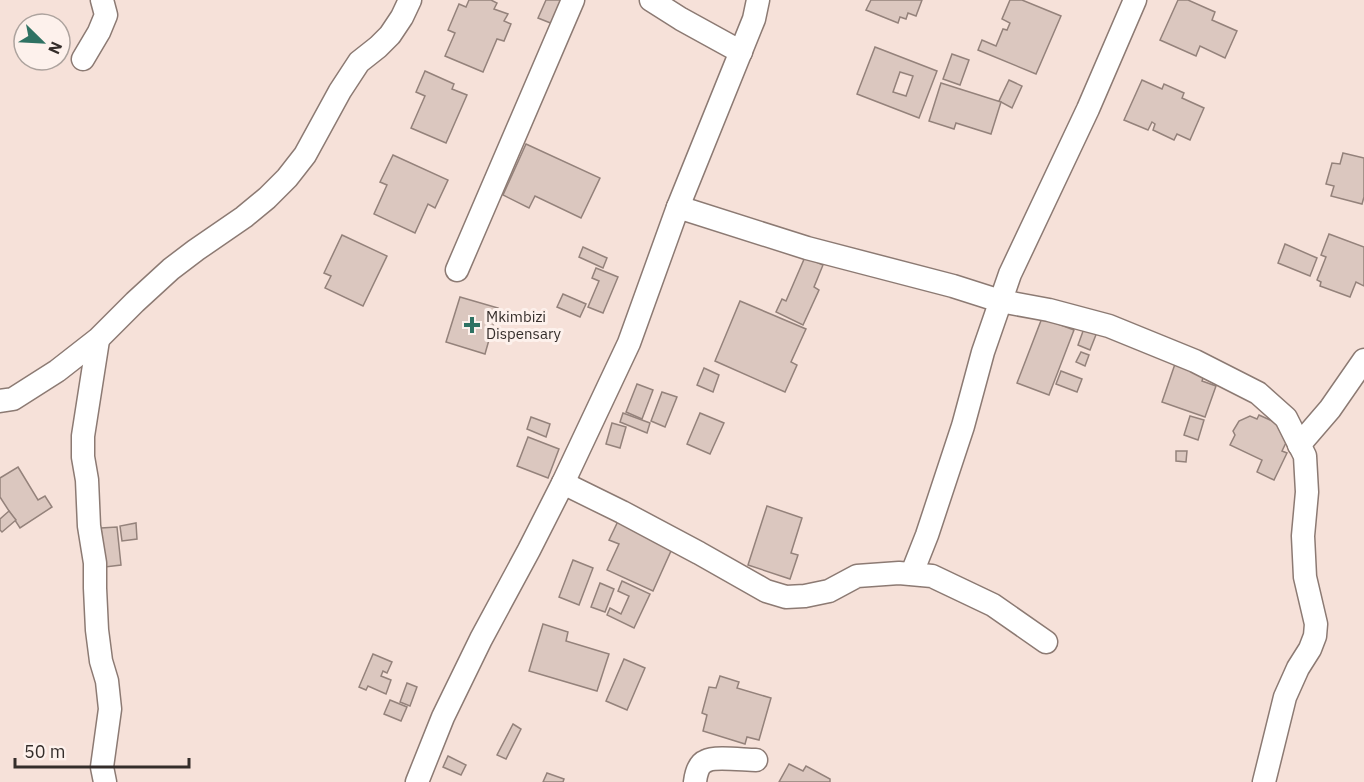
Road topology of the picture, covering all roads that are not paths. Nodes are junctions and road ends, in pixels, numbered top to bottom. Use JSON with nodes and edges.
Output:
{"nodes":[{"id":1,"x":102,"y":0,"type":"edge"},
{"id":2,"x":410,"y":0,"type":"edge"},
{"id":3,"x":573,"y":0,"type":"edge"},
{"id":4,"x":651,"y":0,"type":"edge"},
{"id":5,"x":758,"y":0,"type":"edge"},
{"id":6,"x":1135,"y":0,"type":"edge"},
{"id":7,"x":741,"y":52,"type":"junction"},
{"id":8,"x":83,"y":58,"type":"dead end"},
{"id":9,"x":678,"y":207,"type":"junction"},
{"id":10,"x":458,"y":270,"type":"dead end"},
{"id":11,"x":1000,"y":301,"type":"junction"},
{"id":12,"x":98,"y":340,"type":"junction"},
{"id":13,"x":1364,"y":360,"type":"edge"},
{"id":14,"x":0,"y":401,"type":"edge"},
{"id":15,"x":1299,"y":444,"type":"junction"},
{"id":16,"x":562,"y":483,"type":"junction"},
{"id":17,"x":912,"y":573,"type":"junction"},
{"id":18,"x":1046,"y":642,"type":"dead end"},
{"id":19,"x":756,"y":760,"type":"dead end"},
{"id":20,"x":105,"y":782,"type":"edge"},
{"id":21,"x":417,"y":782,"type":"edge"},
{"id":22,"x":695,"y":782,"type":"edge"},
{"id":23,"x":1264,"y":782,"type":"edge"}],
"edges":[{"from":1,"to":8,"type":"street"},
{"from":2,"to":12,"type":"street"},
{"from":3,"to":10,"type":"street"},
{"from":4,"to":7,"type":"street"},
{"from":5,"to":7,"type":"street"},
{"from":6,"to":11,"type":"street"},
{"from":7,"to":9,"type":"street"},
{"from":9,"to":11,"type":"street"},
{"from":9,"to":16,"type":"street"},
{"from":11,"to":15,"type":"street"},
{"from":11,"to":17,"type":"street"},
{"from":12,"to":14,"type":"street"},
{"from":12,"to":20,"type":"street"},
{"from":13,"to":15,"type":"street"},
{"from":15,"to":23,"type":"street"},
{"from":16,"to":17,"type":"street"},
{"from":16,"to":21,"type":"street"},
{"from":17,"to":18,"type":"street"},
{"from":19,"to":22,"type":"street"}]}
